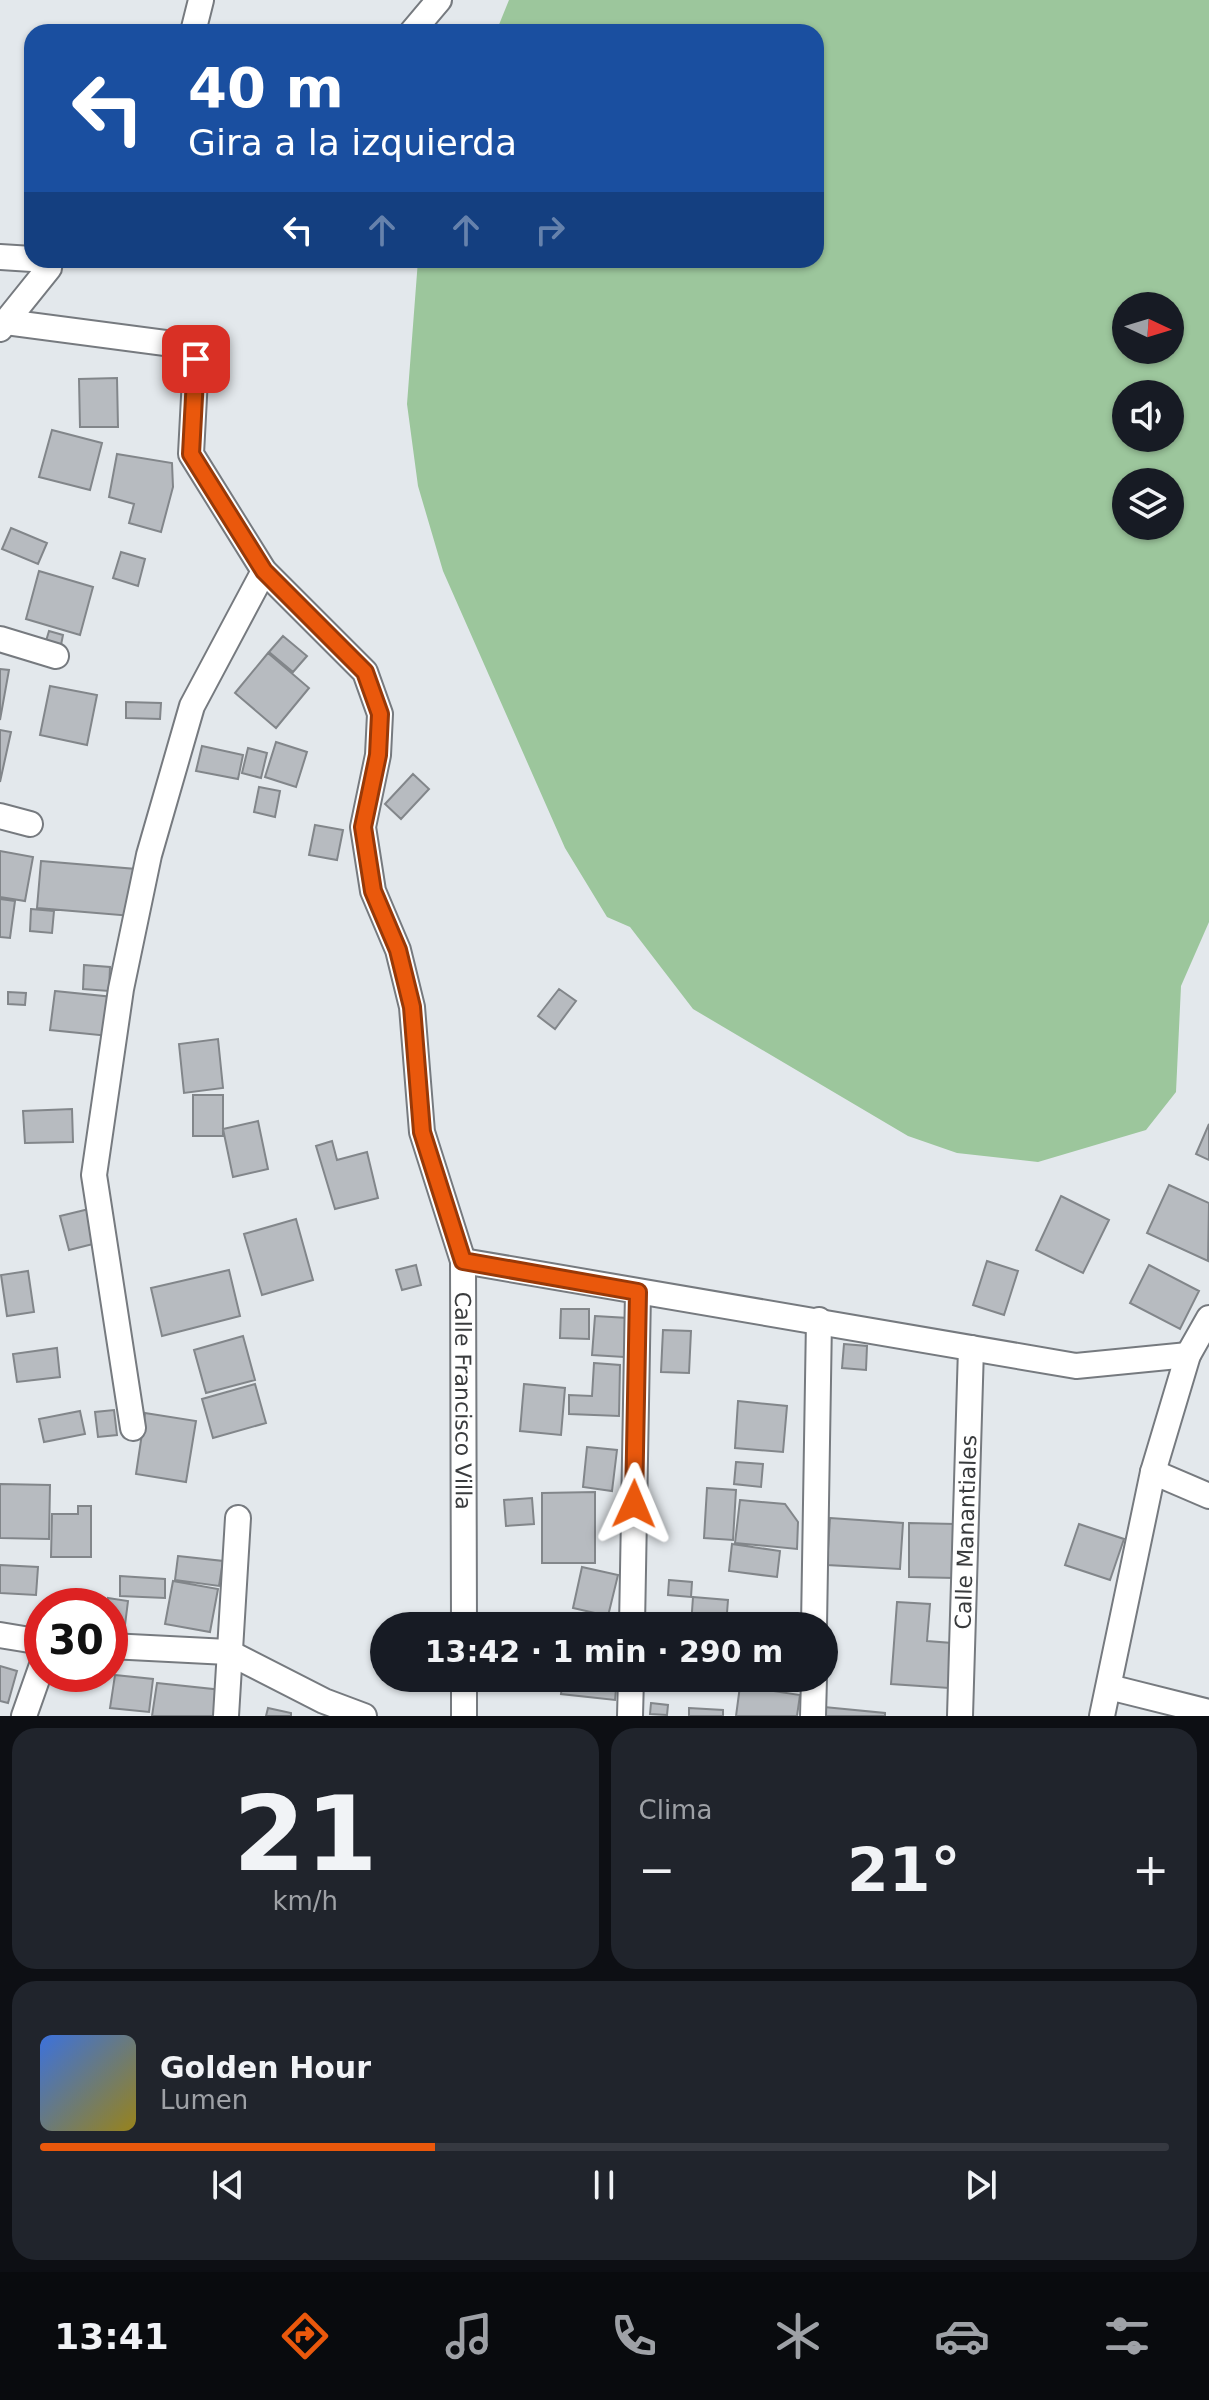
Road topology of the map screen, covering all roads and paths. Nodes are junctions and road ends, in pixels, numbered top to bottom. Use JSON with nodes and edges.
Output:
{"nodes":[{"id":1,"x":201,"y":0,"type":"edge"},
{"id":2,"x":439,"y":0,"type":"edge"},
{"id":3,"x":195,"y":24,"type":"edge"},
{"id":4,"x":419,"y":24,"type":"edge"},
{"id":5,"x":0,"y":257,"type":"edge"},
{"id":6,"x":24,"y":258,"type":"edge"},
{"id":7,"x":49,"y":268,"type":"edge"},
{"id":8,"x":3,"y":326,"type":"edge"},
{"id":9,"x":264,"y":571,"type":"junction"},
{"id":10,"x":0,"y":639,"type":"edge"},
{"id":11,"x":56,"y":656,"type":"dead end"},
{"id":12,"x":0,"y":816,"type":"edge"},
{"id":13,"x":30,"y":824,"type":"dead end"},
{"id":14,"x":463,"y":1261,"type":"junction"},
{"id":15,"x":638,"y":1292,"type":"junction"},
{"id":16,"x":1209,"y":1318,"type":"edge"},
{"id":17,"x":819,"y":1320,"type":"junction"},
{"id":18,"x":971,"y":1348,"type":"junction"},
{"id":19,"x":1188,"y":1355,"type":"junction"},
{"id":20,"x":133,"y":1428,"type":"dead end"},
{"id":21,"x":1153,"y":1472,"type":"junction"},
{"id":22,"x":1209,"y":1496,"type":"edge"},
{"id":23,"x":238,"y":1518,"type":"dead end"},
{"id":24,"x":464,"y":1612,"type":"edge"},
{"id":25,"x":632,"y":1612,"type":"edge"},
{"id":26,"x":814,"y":1612,"type":"edge"},
{"id":27,"x":0,"y":1635,"type":"edge"},
{"id":28,"x":24,"y":1639,"type":"edge"},
{"id":29,"x":128,"y":1647,"type":"edge"},
{"id":30,"x":228,"y":1652,"type":"junction"},
{"id":31,"x":1109,"y":1687,"type":"junction"},
{"id":32,"x":32,"y":1692,"type":"edge"},
{"id":33,"x":464,"y":1692,"type":"edge"},
{"id":34,"x":631,"y":1692,"type":"edge"},
{"id":35,"x":814,"y":1692,"type":"edge"},
{"id":36,"x":1209,"y":1712,"type":"edge"},
{"id":37,"x":24,"y":1716,"type":"edge"},
{"id":38,"x":226,"y":1716,"type":"edge"},
{"id":39,"x":364,"y":1716,"type":"edge"},
{"id":40,"x":464,"y":1716,"type":"edge"},
{"id":41,"x":630,"y":1716,"type":"edge"},
{"id":42,"x":813,"y":1716,"type":"edge"},
{"id":43,"x":960,"y":1716,"type":"edge"},
{"id":44,"x":1102,"y":1716,"type":"edge"}],
"edges":[{"from":1,"to":3,"type":"street"},
{"from":2,"to":4,"type":"street"},
{"from":5,"to":6,"type":"street"},
{"from":7,"to":8,"type":"street"},
{"from":8,"to":9,"type":"street","name":"Calle Francisco Villa"},
{"from":9,"to":14,"type":"street","name":"Calle Francisco Villa"},
{"from":9,"to":20,"type":"street"},
{"from":10,"to":11,"type":"street"},
{"from":12,"to":13,"type":"street"},
{"from":14,"to":15,"type":"street"},
{"from":14,"to":24,"type":"street","name":"Calle Francisco Villa"},
{"from":15,"to":17,"type":"street"},
{"from":15,"to":25,"type":"street"},
{"from":16,"to":19,"type":"street"},
{"from":17,"to":18,"type":"street"},
{"from":17,"to":26,"type":"street"},
{"from":18,"to":19,"type":"street"},
{"from":18,"to":43,"type":"street","name":"Calle Manantiales"},
{"from":19,"to":21,"type":"street"},
{"from":21,"to":22,"type":"street"},
{"from":21,"to":31,"type":"street"},
{"from":23,"to":30,"type":"street"},
{"from":27,"to":28,"type":"street"},
{"from":29,"to":30,"type":"street"},
{"from":30,"to":38,"type":"street"},
{"from":30,"to":39,"type":"street"},
{"from":31,"to":36,"type":"street"},
{"from":31,"to":44,"type":"street"},
{"from":32,"to":37,"type":"street"},
{"from":33,"to":40,"type":"street"},
{"from":34,"to":41,"type":"street"},
{"from":35,"to":42,"type":"street"}]}
